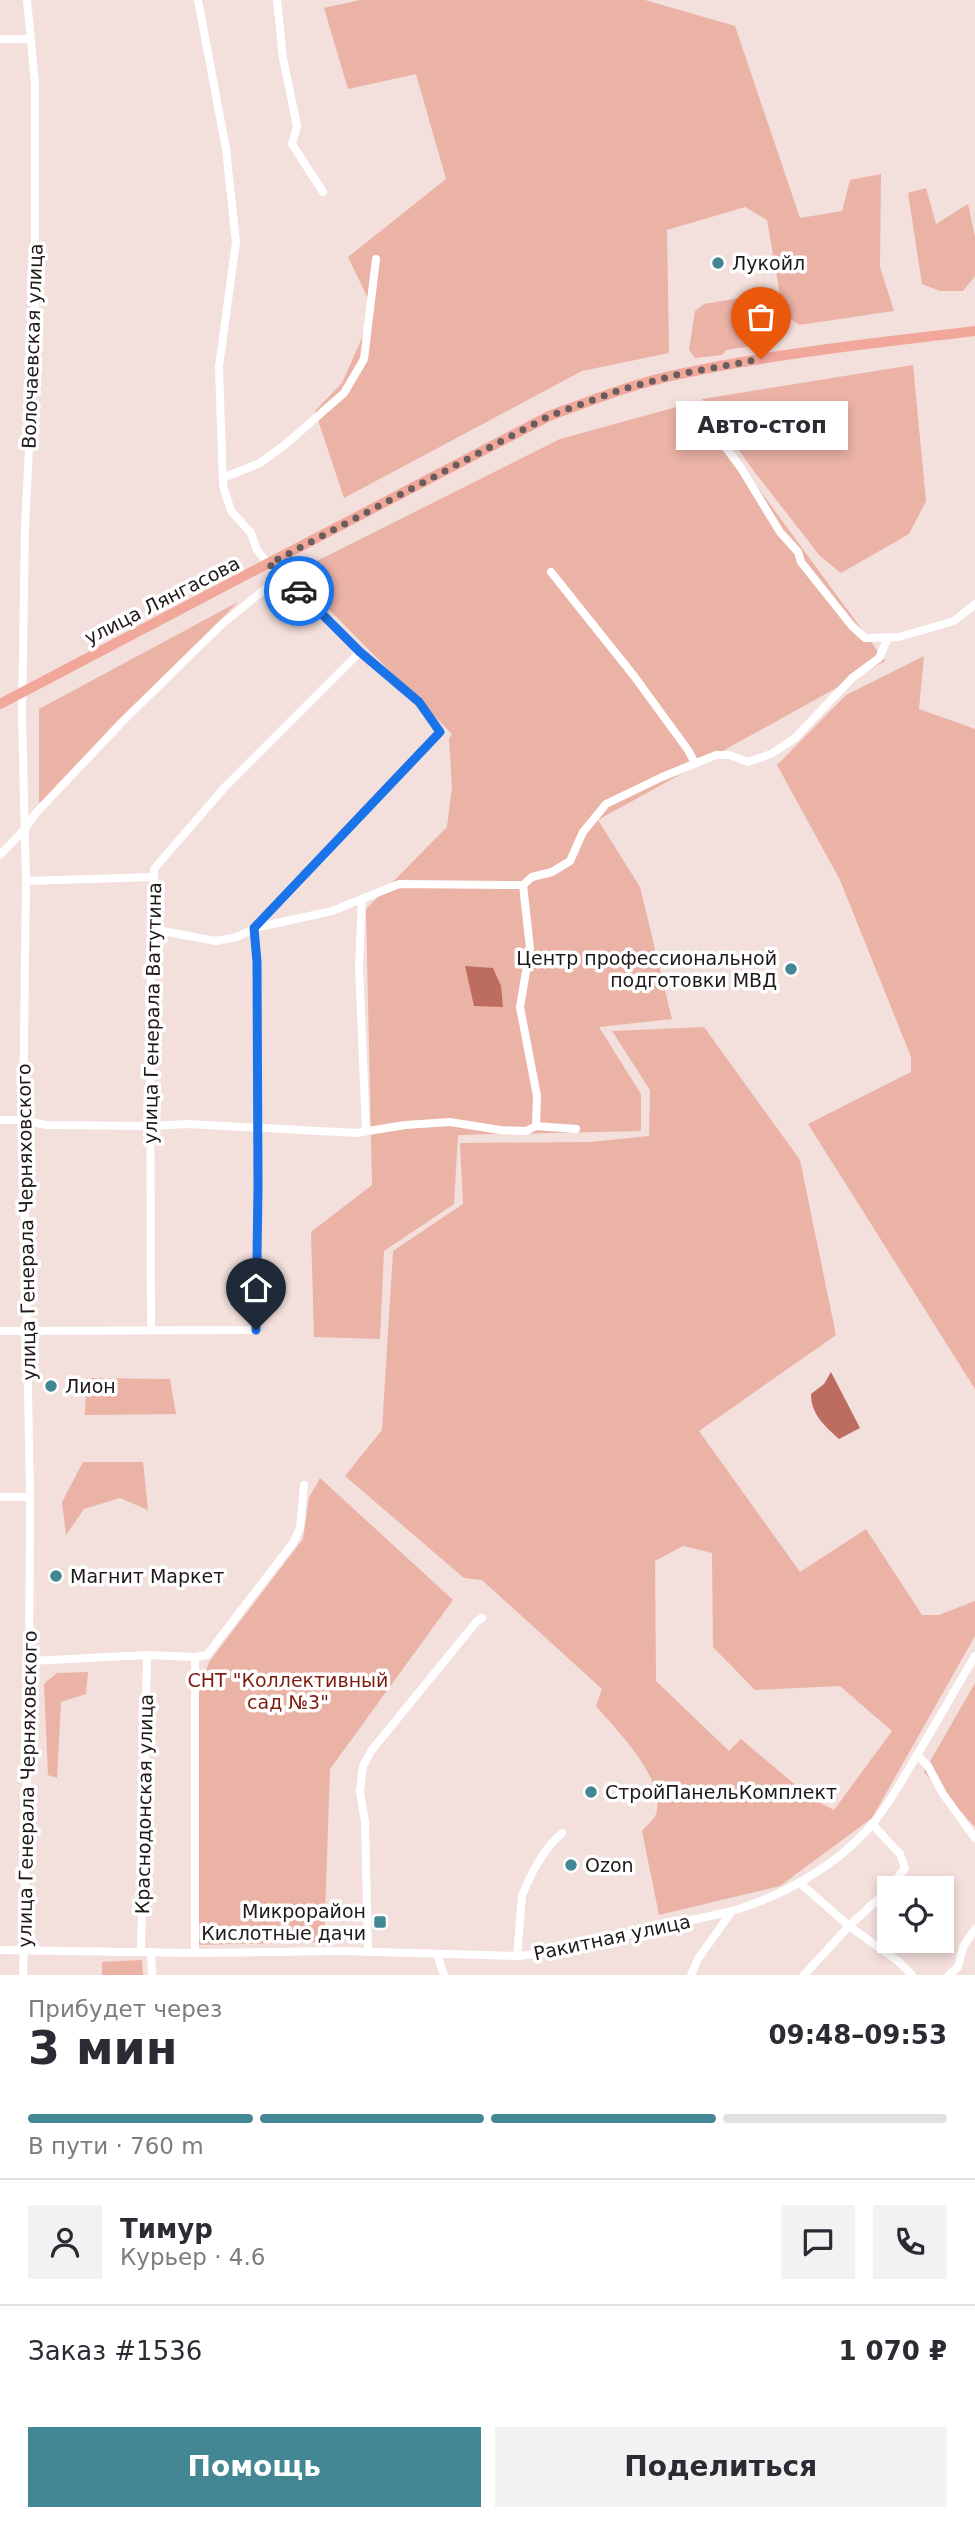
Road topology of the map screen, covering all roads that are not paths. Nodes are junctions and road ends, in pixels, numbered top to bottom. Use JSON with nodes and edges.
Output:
{"nodes":[{"id":1,"x":27,"y":0,"type":"edge"},
{"id":2,"x":198,"y":0,"type":"edge"},
{"id":3,"x":276,"y":0,"type":"edge"},
{"id":4,"x":0,"y":39,"type":"edge"},
{"id":5,"x":30,"y":39,"type":"junction"},
{"id":6,"x":323,"y":192,"type":"dead end"},
{"id":7,"x":376,"y":259,"type":"dead end"},
{"id":8,"x":975,"y":331,"type":"edge"},
{"id":9,"x":701,"y":414,"type":"dead end"},
{"id":10,"x":223,"y":478,"type":"junction"},
{"id":11,"x":269,"y":564,"type":"junction"},
{"id":12,"x":551,"y":572,"type":"dead end"},
{"id":13,"x":281,"y":576,"type":"junction"},
{"id":14,"x":975,"y":604,"type":"edge"},
{"id":15,"x":888,"y":638,"type":"junction"},
{"id":16,"x":360,"y":652,"type":"junction"},
{"id":17,"x":24,"y":691,"type":"junction"},
{"id":18,"x":0,"y":704,"type":"edge"},
{"id":19,"x":695,"y":763,"type":"junction"},
{"id":20,"x":25,"y":829,"type":"junction"},
{"id":21,"x":0,"y":855,"type":"edge"},
{"id":22,"x":153,"y":877,"type":"junction"},
{"id":23,"x":26,"y":881,"type":"junction"},
{"id":24,"x":523,"y":885,"type":"junction"},
{"id":25,"x":362,"y":899,"type":"junction"},
{"id":26,"x":153,"y":926,"type":"junction"},
{"id":27,"x":254,"y":928,"type":"junction"},
{"id":28,"x":0,"y":1120,"type":"edge"},
{"id":29,"x":23,"y":1120,"type":"junction"},
{"id":30,"x":150,"y":1126,"type":"junction"},
{"id":31,"x":536,"y":1126,"type":"junction"},
{"id":32,"x":257,"y":1128,"type":"junction"},
{"id":33,"x":576,"y":1129,"type":"dead end"},
{"id":34,"x":366,"y":1131,"type":"junction"},
{"id":35,"x":152,"y":1330,"type":"junction"},
{"id":36,"x":0,"y":1331,"type":"edge"},
{"id":37,"x":26,"y":1331,"type":"junction"},
{"id":38,"x":304,"y":1485,"type":"dead end"},
{"id":39,"x":0,"y":1497,"type":"edge"},
{"id":40,"x":30,"y":1497,"type":"junction"},
{"id":41,"x":482,"y":1618,"type":"dead end"},
{"id":42,"x":147,"y":1655,"type":"junction"},
{"id":43,"x":975,"y":1656,"type":"edge"},
{"id":44,"x":195,"y":1657,"type":"junction"},
{"id":45,"x":30,"y":1661,"type":"junction"},
{"id":46,"x":917,"y":1755,"type":"junction"},
{"id":47,"x":872,"y":1824,"type":"junction"},
{"id":48,"x":562,"y":1833,"type":"dead end"},
{"id":49,"x":975,"y":1838,"type":"edge"},
{"id":50,"x":899,"y":1876,"type":"edge"},
{"id":51,"x":800,"y":1883,"type":"junction"},
{"id":52,"x":877,"y":1900,"type":"edge"},
{"id":53,"x":732,"y":1912,"type":"junction"},
{"id":54,"x":849,"y":1926,"type":"junction"},
{"id":55,"x":975,"y":1929,"type":"edge"},
{"id":56,"x":0,"y":1950,"type":"edge"},
{"id":57,"x":23,"y":1951,"type":"junction"},
{"id":58,"x":141,"y":1952,"type":"junction"},
{"id":59,"x":151,"y":1952,"type":"junction"},
{"id":60,"x":368,"y":1952,"type":"junction"},
{"id":61,"x":195,"y":1953,"type":"junction"},
{"id":62,"x":437,"y":1954,"type":"junction"},
{"id":63,"x":517,"y":1956,"type":"junction"},
{"id":64,"x":23,"y":1975,"type":"edge"},
{"id":65,"x":152,"y":1975,"type":"edge"},
{"id":66,"x":444,"y":1975,"type":"edge"},
{"id":67,"x":691,"y":1975,"type":"edge"},
{"id":68,"x":804,"y":1975,"type":"edge"},
{"id":69,"x":912,"y":1975,"type":"edge"},
{"id":70,"x":949,"y":1975,"type":"edge"}],
"edges":[{"from":1,"to":5,"type":"street","name":"Волочаевская улица"},
{"from":2,"to":10,"type":"street"},
{"from":3,"to":6,"type":"street"},
{"from":4,"to":5,"type":"street"},
{"from":5,"to":17,"type":"street","name":"Волочаевская улица"},
{"from":7,"to":10,"type":"street"},
{"from":8,"to":11,"type":"main road","name":"улица Лянгасова"},
{"from":9,"to":15,"type":"street"},
{"from":10,"to":11,"type":"street"},
{"from":11,"to":13,"type":"street"},
{"from":11,"to":17,"type":"main road","name":"улица Лянгасова"},
{"from":12,"to":19,"type":"street"},
{"from":13,"to":16,"type":"street"},
{"from":13,"to":20,"type":"street"},
{"from":14,"to":15,"type":"street"},
{"from":15,"to":19,"type":"street"},
{"from":16,"to":22,"type":"street","name":"улица Генерала Ватутина"},
{"from":16,"to":27,"type":"street"},
{"from":17,"to":18,"type":"main road","name":"улица Лянгасова"},
{"from":17,"to":20,"type":"street","name":"Волочаевская улица"},
{"from":19,"to":24,"type":"street"},
{"from":20,"to":21,"type":"street"},
{"from":20,"to":23,"type":"street","name":"улица Генерала Черняховского"},
{"from":22,"to":23,"type":"street"},
{"from":22,"to":26,"type":"street","name":"улица Генерала Ватутина"},
{"from":23,"to":29,"type":"street","name":"улица Генерала Черняховского"},
{"from":24,"to":25,"type":"street"},
{"from":24,"to":31,"type":"street"},
{"from":25,"to":27,"type":"street"},
{"from":25,"to":34,"type":"street"},
{"from":26,"to":27,"type":"street"},
{"from":26,"to":30,"type":"street","name":"улица Генерала Ватутина"},
{"from":27,"to":32,"type":"street"},
{"from":28,"to":29,"type":"street"},
{"from":29,"to":30,"type":"street"},
{"from":29,"to":37,"type":"street","name":"улица Генерала Черняховского"},
{"from":30,"to":32,"type":"street"},
{"from":30,"to":35,"type":"street","name":"улица Генерала Ватутина"},
{"from":31,"to":33,"type":"street"},
{"from":31,"to":34,"type":"street"},
{"from":32,"to":34,"type":"street"},
{"from":32,"to":35,"type":"street"},
{"from":35,"to":37,"type":"street"},
{"from":36,"to":37,"type":"street"},
{"from":37,"to":40,"type":"street","name":"улица Генерала Черняховского"},
{"from":38,"to":44,"type":"street"},
{"from":39,"to":40,"type":"street"},
{"from":40,"to":45,"type":"street","name":"улица Генерала Черняховского"},
{"from":41,"to":60,"type":"street"},
{"from":42,"to":44,"type":"street"},
{"from":42,"to":45,"type":"street"},
{"from":42,"to":58,"type":"street","name":"Краснодонская улица"},
{"from":43,"to":46,"type":"street","name":"Ракитная улица"},
{"from":44,"to":61,"type":"street"},
{"from":45,"to":57,"type":"street","name":"улица Генерала Черняховского"},
{"from":46,"to":47,"type":"street","name":"Ракитная улица"},
{"from":46,"to":49,"type":"street"},
{"from":47,"to":50,"type":"street"},
{"from":47,"to":51,"type":"street","name":"Ракитная улица"},
{"from":48,"to":63,"type":"street"},
{"from":51,"to":53,"type":"street","name":"Ракитная улица"},
{"from":51,"to":54,"type":"street"},
{"from":52,"to":54,"type":"street"},
{"from":53,"to":63,"type":"street","name":"Ракитная улица"},
{"from":53,"to":67,"type":"street"},
{"from":54,"to":68,"type":"street"},
{"from":54,"to":69,"type":"street"},
{"from":55,"to":70,"type":"street"},
{"from":56,"to":57,"type":"street","name":"Ракитная улица"},
{"from":57,"to":58,"type":"street","name":"Ракитная улица"},
{"from":57,"to":64,"type":"street","name":"улица Генерала Черняховского"},
{"from":58,"to":59,"type":"street","name":"Ракитная улица"},
{"from":59,"to":61,"type":"street","name":"Ракитная улица"},
{"from":59,"to":65,"type":"street"},
{"from":60,"to":61,"type":"street","name":"Ракитная улица"},
{"from":60,"to":62,"type":"street","name":"Ракитная улица"},
{"from":62,"to":63,"type":"street","name":"Ракитная улица"},
{"from":62,"to":66,"type":"street"}]}
